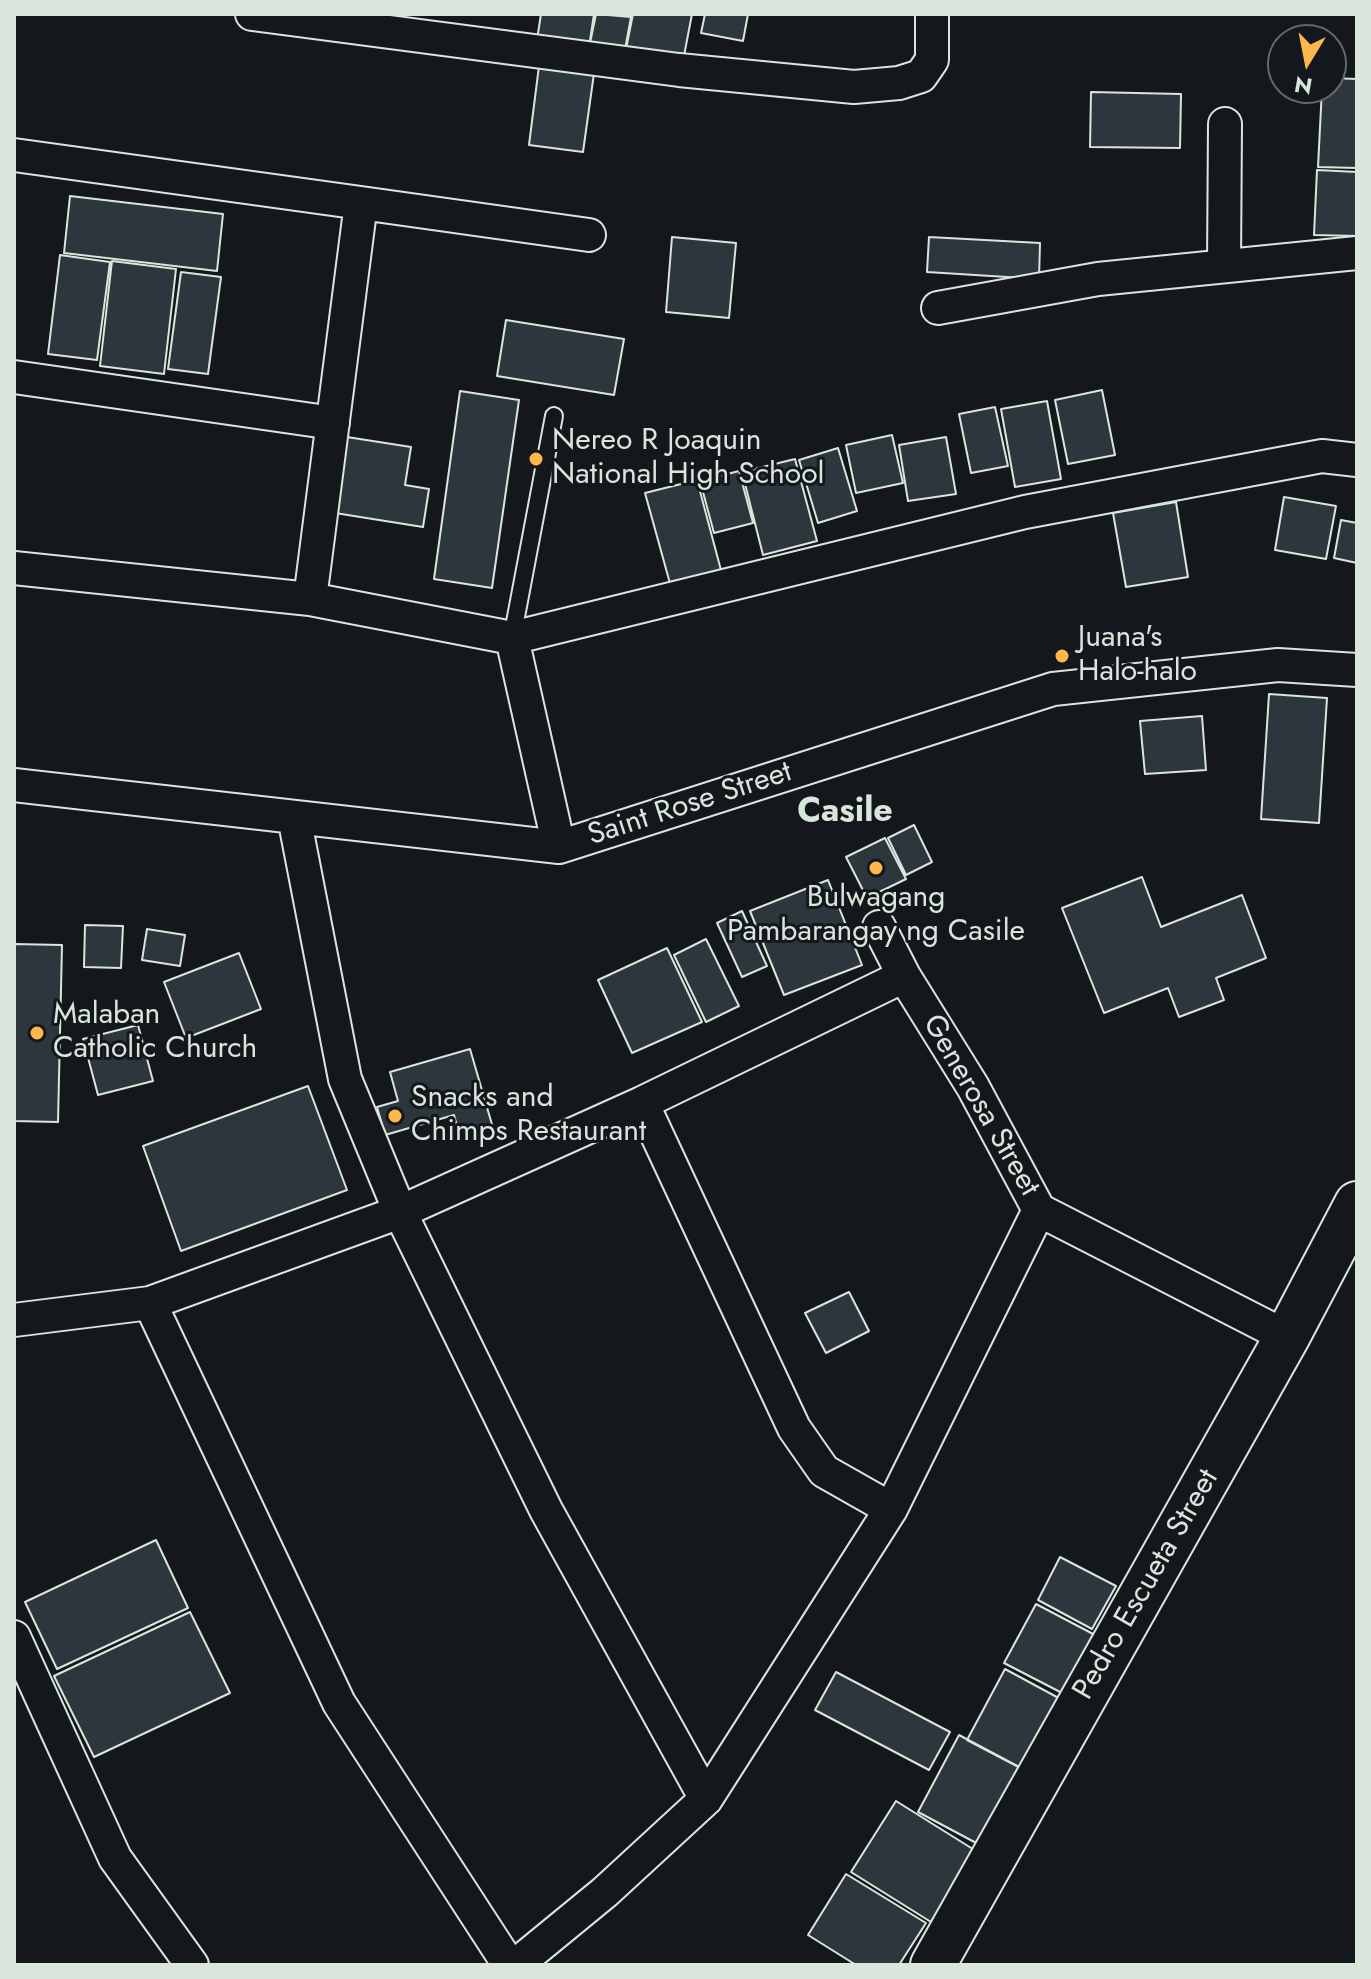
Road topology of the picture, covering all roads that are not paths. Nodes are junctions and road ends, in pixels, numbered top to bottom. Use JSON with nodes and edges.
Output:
{"nodes":[{"id":1,"x":252,"y":14,"type":"edge"},
{"id":2,"x":932,"y":14,"type":"edge"},
{"id":3,"x":1225,"y":124,"type":"dead end"},
{"id":4,"x":14,"y":155,"type":"edge"},
{"id":5,"x":361,"y":203,"type":"junction"},
{"id":6,"x":589,"y":235,"type":"dead end"},
{"id":7,"x":1357,"y":253,"type":"edge"},
{"id":8,"x":1224,"y":265,"type":"junction"},
{"id":9,"x":938,"y":308,"type":"dead end"},
{"id":10,"x":14,"y":377,"type":"edge"},
{"id":11,"x":554,"y":416,"type":"dead end"},
{"id":12,"x":333,"y":423,"type":"junction"},
{"id":13,"x":1357,"y":460,"type":"edge"},
{"id":14,"x":14,"y":568,"type":"edge"},
{"id":15,"x":310,"y":599,"type":"junction"},
{"id":16,"x":512,"y":638,"type":"junction"},
{"id":17,"x":1357,"y":670,"type":"edge"},
{"id":18,"x":14,"y":785,"type":"edge"},
{"id":19,"x":294,"y":817,"type":"junction"},
{"id":20,"x":559,"y":847,"type":"junction"},
{"id":21,"x":879,"y":927,"type":"dead end"},
{"id":22,"x":904,"y":976,"type":"junction"},
{"id":23,"x":642,"y":1103,"type":"junction"},
{"id":24,"x":1357,"y":1204,"type":"edge"},
{"id":25,"x":1039,"y":1210,"type":"junction"},
{"id":26,"x":400,"y":1212,"type":"junction"},
{"id":27,"x":150,"y":1303,"type":"junction"},
{"id":28,"x":14,"y":1320,"type":"edge"},
{"id":29,"x":1287,"y":1337,"type":"junction"},
{"id":30,"x":891,"y":1509,"type":"junction"},
{"id":31,"x":14,"y":1637,"type":"edge"},
{"id":32,"x":706,"y":1799,"type":"junction"},
{"id":33,"x":192,"y":1965,"type":"edge"},
{"id":34,"x":509,"y":1965,"type":"edge"},
{"id":35,"x":516,"y":1965,"type":"edge"},
{"id":36,"x":933,"y":1965,"type":"edge"}],
"edges":[{"from":1,"to":2,"type":"street"},
{"from":3,"to":8,"type":"street"},
{"from":4,"to":5,"type":"street"},
{"from":5,"to":6,"type":"street"},
{"from":5,"to":12,"type":"street"},
{"from":7,"to":8,"type":"street"},
{"from":8,"to":9,"type":"street"},
{"from":10,"to":12,"type":"street"},
{"from":11,"to":16,"type":"lane"},
{"from":12,"to":15,"type":"street"},
{"from":13,"to":16,"type":"street"},
{"from":14,"to":15,"type":"street"},
{"from":15,"to":16,"type":"street"},
{"from":16,"to":20,"type":"street"},
{"from":17,"to":20,"type":"street","name":"Saint Rose Street"},
{"from":18,"to":19,"type":"street","name":"Saint Rose Street"},
{"from":19,"to":20,"type":"street","name":"Saint Rose Street"},
{"from":19,"to":26,"type":"street"},
{"from":21,"to":22,"type":"street","name":"Generosa Street"},
{"from":22,"to":23,"type":"street"},
{"from":22,"to":25,"type":"street","name":"Generosa Street"},
{"from":23,"to":26,"type":"street"},
{"from":23,"to":30,"type":"street"},
{"from":24,"to":29,"type":"street","name":"Pedro Escueta Street"},
{"from":25,"to":29,"type":"street","name":"Generosa Street"},
{"from":25,"to":30,"type":"street"},
{"from":26,"to":27,"type":"street"},
{"from":26,"to":32,"type":"street"},
{"from":27,"to":28,"type":"street"},
{"from":27,"to":34,"type":"street"},
{"from":29,"to":36,"type":"street","name":"Pedro Escueta Street"},
{"from":30,"to":32,"type":"street"},
{"from":31,"to":33,"type":"street"},
{"from":32,"to":35,"type":"street"}]}
